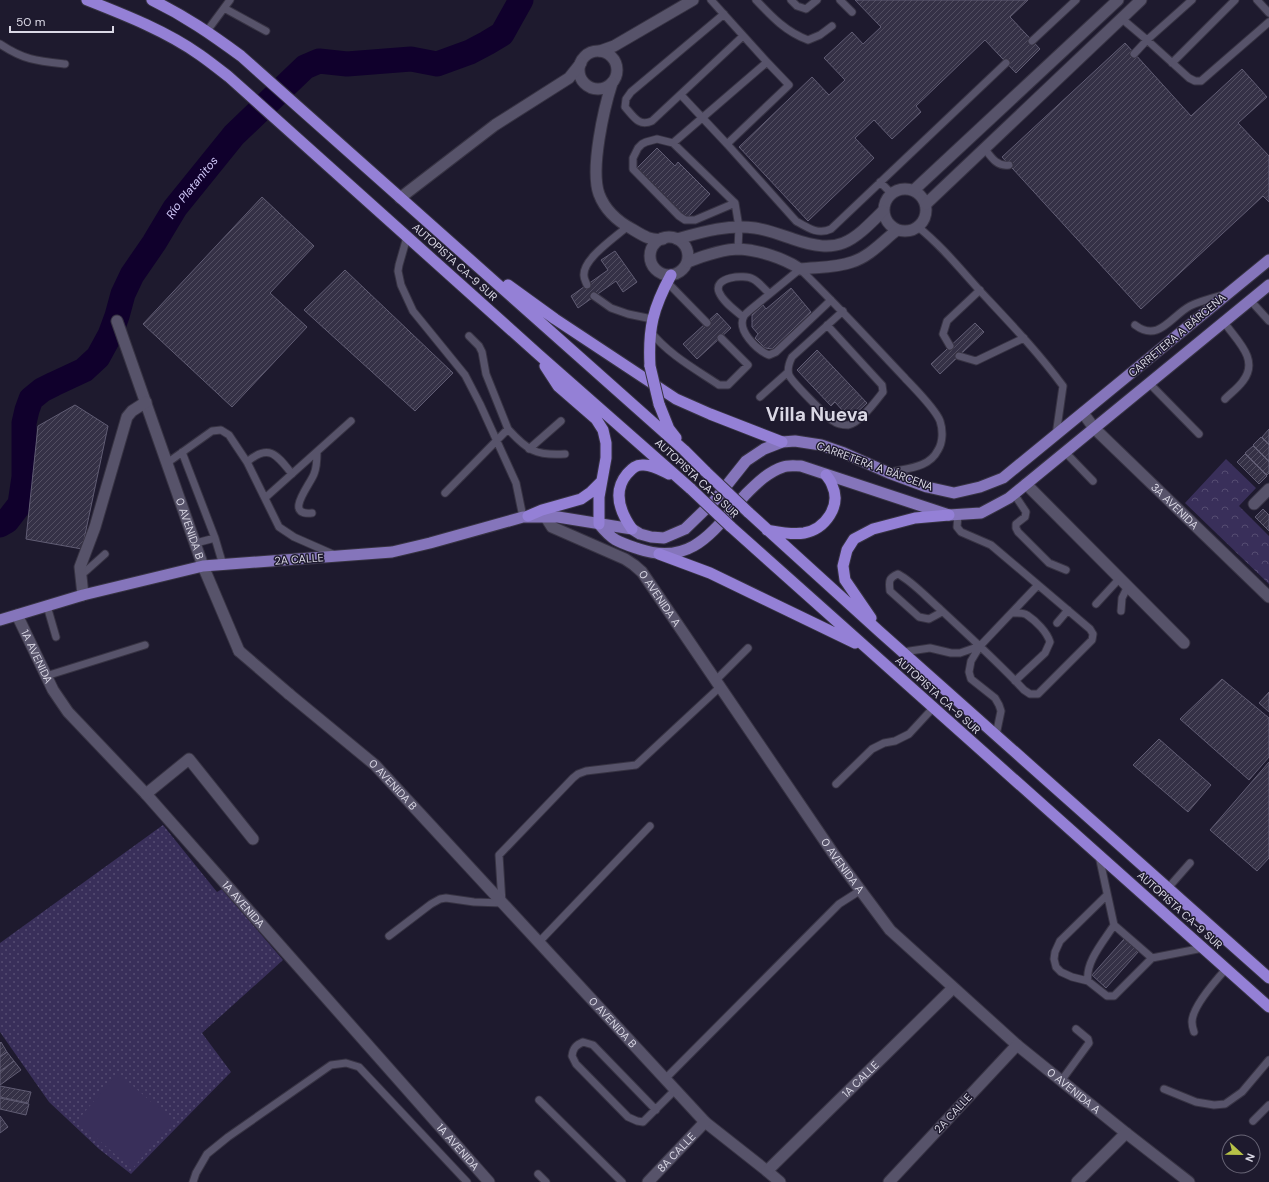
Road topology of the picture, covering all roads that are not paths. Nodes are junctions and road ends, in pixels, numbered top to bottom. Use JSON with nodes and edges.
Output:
{"nodes":[{"id":1,"x":86,"y":0,"type":"edge"},
{"id":2,"x":152,"y":0,"type":"edge"},
{"id":3,"x":230,"y":0,"type":"edge"},
{"id":4,"x":693,"y":0,"type":"edge"},
{"id":5,"x":712,"y":0,"type":"edge"},
{"id":6,"x":756,"y":0,"type":"edge"},
{"id":7,"x":791,"y":0,"type":"edge"},
{"id":8,"x":817,"y":0,"type":"edge"},
{"id":9,"x":840,"y":0,"type":"edge"},
{"id":10,"x":1076,"y":0,"type":"edge"},
{"id":11,"x":1118,"y":0,"type":"edge"},
{"id":12,"x":1141,"y":0,"type":"edge"},
{"id":13,"x":1192,"y":0,"type":"edge"},
{"id":14,"x":1235,"y":0,"type":"edge"},
{"id":15,"x":1257,"y":0,"type":"edge"},
{"id":16,"x":224,"y":8,"type":"junction"},
{"id":17,"x":852,"y":12,"type":"dead end"},
{"id":18,"x":1269,"y":13,"type":"edge"},
{"id":19,"x":724,"y":14,"type":"junction"},
{"id":20,"x":1121,"y":18,"type":"junction"},
{"id":21,"x":1269,"y":22,"type":"edge"},
{"id":22,"x":832,"y":26,"type":"dead end"},
{"id":23,"x":207,"y":31,"type":"junction"},
{"id":24,"x":266,"y":31,"type":"dead end"},
{"id":25,"x":743,"y":36,"type":"junction"},
{"id":26,"x":626,"y":39,"type":"junction"},
{"id":27,"x":1147,"y":40,"type":"junction"},
{"id":28,"x":1032,"y":41,"type":"dead end"},
{"id":29,"x":0,"y":44,"type":"edge"},
{"id":30,"x":600,"y":51,"type":"junction"},
{"id":31,"x":1134,"y":54,"type":"dead end"},
{"id":32,"x":767,"y":62,"type":"junction"},
{"id":33,"x":581,"y":63,"type":"junction"},
{"id":34,"x":1006,"y":63,"type":"dead end"},
{"id":35,"x":1172,"y":63,"type":"junction"},
{"id":36,"x":64,"y":64,"type":"dead end"},
{"id":37,"x":617,"y":66,"type":"junction"},
{"id":38,"x":561,"y":83,"type":"junction"},
{"id":39,"x":612,"y":83,"type":"junction"},
{"id":40,"x":588,"y":85,"type":"junction"},
{"id":41,"x":680,"y":95,"type":"junction"},
{"id":42,"x":605,"y":106,"type":"junction"},
{"id":43,"x":702,"y":118,"type":"junction"},
{"id":44,"x":673,"y":143,"type":"junction"},
{"id":45,"x":727,"y":144,"type":"junction"},
{"id":46,"x":985,"y":149,"type":"junction"},
{"id":47,"x":1009,"y":165,"type":"dead end"},
{"id":48,"x":880,"y":182,"type":"junction"},
{"id":49,"x":914,"y":190,"type":"junction"},
{"id":50,"x":891,"y":193,"type":"junction"},
{"id":51,"x":400,"y":198,"type":"junction"},
{"id":52,"x":735,"y":203,"type":"junction"},
{"id":53,"x":926,"y":204,"type":"junction"},
{"id":54,"x":883,"y":211,"type":"junction"},
{"id":55,"x":628,"y":226,"type":"junction"},
{"id":56,"x":738,"y":227,"type":"junction"},
{"id":57,"x":918,"y":227,"type":"junction"},
{"id":58,"x":897,"y":230,"type":"junction"},
{"id":59,"x":407,"y":237,"type":"junction"},
{"id":60,"x":647,"y":238,"type":"junction"},
{"id":61,"x":662,"y":239,"type":"junction"},
{"id":62,"x":677,"y":239,"type":"junction"},
{"id":63,"x":738,"y":249,"type":"junction"},
{"id":64,"x":651,"y":252,"type":"junction"},
{"id":65,"x":1269,"y":260,"type":"edge"},
{"id":66,"x":688,"y":262,"type":"junction"},
{"id":67,"x":475,"y":264,"type":"junction"},
{"id":68,"x":800,"y":269,"type":"junction"},
{"id":69,"x":669,"y":279,"type":"junction"},
{"id":70,"x":587,"y":285,"type":"dead end"},
{"id":71,"x":1269,"y":285,"type":"edge"},
{"id":72,"x":980,"y":290,"type":"junction"},
{"id":73,"x":770,"y":293,"type":"junction"},
{"id":74,"x":1229,"y":293,"type":"junction"},
{"id":75,"x":594,"y":296,"type":"dead end"},
{"id":76,"x":831,"y":300,"type":"junction"},
{"id":77,"x":1250,"y":300,"type":"junction"},
{"id":78,"x":843,"y":311,"type":"junction"},
{"id":79,"x":743,"y":317,"type":"junction"},
{"id":80,"x":652,"y":319,"type":"junction"},
{"id":81,"x":117,"y":321,"type":"dead end"},
{"id":82,"x":1269,"y":321,"type":"edge"},
{"id":83,"x":1224,"y":322,"type":"junction"},
{"id":84,"x":707,"y":323,"type":"dead end"},
{"id":85,"x":827,"y":325,"type":"junction"},
{"id":86,"x":1135,"y":325,"type":"dead end"},
{"id":87,"x":650,"y":331,"type":"junction"},
{"id":88,"x":469,"y":336,"type":"dead end"},
{"id":89,"x":721,"y":338,"type":"dead end"},
{"id":90,"x":1024,"y":338,"type":"junction"},
{"id":91,"x":950,"y":346,"type":"dead end"},
{"id":92,"x":538,"y":355,"type":"junction"},
{"id":93,"x":959,"y":356,"type":"dead end"},
{"id":94,"x":788,"y":372,"type":"junction"},
{"id":95,"x":1149,"y":383,"type":"junction"},
{"id":96,"x":760,"y":397,"type":"dead end"},
{"id":97,"x":1225,"y":399,"type":"dead end"},
{"id":98,"x":146,"y":402,"type":"junction"},
{"id":99,"x":1083,"y":413,"type":"junction"},
{"id":100,"x":351,"y":421,"type":"dead end"},
{"id":101,"x":561,"y":421,"type":"dead end"},
{"id":102,"x":1094,"y":428,"type":"junction"},
{"id":103,"x":508,"y":429,"type":"junction"},
{"id":104,"x":1199,"y":434,"type":"dead end"},
{"id":105,"x":1056,"y":435,"type":"junction"},
{"id":106,"x":497,"y":441,"type":"junction"},
{"id":107,"x":782,"y":442,"type":"junction"},
{"id":108,"x":529,"y":449,"type":"junction"},
{"id":109,"x":684,"y":450,"type":"junction"},
{"id":110,"x":182,"y":452,"type":"junction"},
{"id":111,"x":317,"y":452,"type":"junction"},
{"id":112,"x":1065,"y":452,"type":"junction"},
{"id":113,"x":565,"y":454,"type":"dead end"},
{"id":114,"x":247,"y":462,"type":"junction"},
{"id":115,"x":167,"y":463,"type":"junction"},
{"id":116,"x":889,"y":473,"type":"junction"},
{"id":117,"x":292,"y":474,"type":"junction"},
{"id":118,"x":826,"y":475,"type":"junction"},
{"id":119,"x":682,"y":480,"type":"junction"},
{"id":120,"x":1093,"y":481,"type":"dead end"},
{"id":121,"x":601,"y":482,"type":"junction"},
{"id":122,"x":1026,"y":484,"type":"junction"},
{"id":123,"x":1269,"y":489,"type":"edge"},
{"id":124,"x":445,"y":493,"type":"dead end"},
{"id":125,"x":1014,"y":494,"type":"junction"},
{"id":126,"x":265,"y":498,"type":"junction"},
{"id":127,"x":1254,"y":504,"type":"dead end"},
{"id":128,"x":312,"y":513,"type":"dead end"},
{"id":129,"x":954,"y":515,"type":"junction"},
{"id":130,"x":525,"y":516,"type":"junction"},
{"id":131,"x":545,"y":516,"type":"junction"},
{"id":132,"x":599,"y":524,"type":"junction"},
{"id":133,"x":632,"y":529,"type":"junction"},
{"id":134,"x":767,"y":530,"type":"junction"},
{"id":135,"x":215,"y":538,"type":"junction"},
{"id":136,"x":196,"y":543,"type":"junction"},
{"id":137,"x":105,"y":554,"type":"dead end"},
{"id":138,"x":659,"y":554,"type":"junction"},
{"id":139,"x":337,"y":556,"type":"junction"},
{"id":140,"x":223,"y":564,"type":"junction"},
{"id":141,"x":203,"y":566,"type":"junction"},
{"id":142,"x":1066,"y":570,"type":"dead end"},
{"id":143,"x":80,"y":574,"type":"junction"},
{"id":144,"x":1120,"y":578,"type":"junction"},
{"id":145,"x":1038,"y":585,"type":"junction"},
{"id":146,"x":1128,"y":586,"type":"junction"},
{"id":147,"x":83,"y":595,"type":"junction"},
{"id":148,"x":1269,"y":597,"type":"edge"},
{"id":149,"x":1096,"y":604,"type":"dead end"},
{"id":150,"x":47,"y":606,"type":"junction"},
{"id":151,"x":1068,"y":610,"type":"junction"},
{"id":152,"x":1121,"y":611,"type":"dead end"},
{"id":153,"x":942,"y":612,"type":"junction"},
{"id":154,"x":1012,"y":613,"type":"junction"},
{"id":155,"x":17,"y":614,"type":"junction"},
{"id":156,"x":0,"y":620,"type":"edge"},
{"id":157,"x":1057,"y":623,"type":"dead end"},
{"id":158,"x":880,"y":632,"type":"junction"},
{"id":159,"x":56,"y":637,"type":"dead end"},
{"id":160,"x":1184,"y":643,"type":"dead end"},
{"id":161,"x":145,"y":645,"type":"dead end"},
{"id":162,"x":980,"y":646,"type":"junction"},
{"id":163,"x":748,"y":648,"type":"dead end"},
{"id":164,"x":867,"y":649,"type":"junction"},
{"id":165,"x":903,"y":652,"type":"junction"},
{"id":166,"x":46,"y":676,"type":"junction"},
{"id":167,"x":1016,"y":681,"type":"junction"},
{"id":168,"x":718,"y":683,"type":"junction"},
{"id":169,"x":933,"y":708,"type":"junction"},
{"id":170,"x":996,"y":735,"type":"junction"},
{"id":171,"x":836,"y":784,"type":"dead end"},
{"id":172,"x":146,"y":794,"type":"junction"},
{"id":173,"x":650,"y":826,"type":"dead end"},
{"id":174,"x":253,"y":839,"type":"dead end"},
{"id":175,"x":1099,"y":856,"type":"junction"},
{"id":176,"x":1190,"y":863,"type":"dead end"},
{"id":177,"x":1168,"y":888,"type":"junction"},
{"id":178,"x":861,"y":890,"type":"junction"},
{"id":179,"x":1107,"y":895,"type":"junction"},
{"id":180,"x":502,"y":903,"type":"junction"},
{"id":181,"x":1114,"y":925,"type":"junction"},
{"id":182,"x":389,"y":936,"type":"dead end"},
{"id":183,"x":539,"y":942,"type":"junction"},
{"id":184,"x":1202,"y":948,"type":"junction"},
{"id":185,"x":1152,"y":958,"type":"junction"},
{"id":186,"x":1226,"y":969,"type":"junction"},
{"id":187,"x":1269,"y":978,"type":"edge"},
{"id":188,"x":1088,"y":981,"type":"junction"},
{"id":189,"x":953,"y":988,"type":"junction"},
{"id":190,"x":1269,"y":1007,"type":"edge"},
{"id":191,"x":1076,"y":1029,"type":"dead end"},
{"id":192,"x":1194,"y":1032,"type":"dead end"},
{"id":193,"x":1017,"y":1045,"type":"junction"},
{"id":194,"x":1269,"y":1060,"type":"edge"},
{"id":195,"x":665,"y":1079,"type":"junction"},
{"id":196,"x":1061,"y":1081,"type":"junction"},
{"id":197,"x":1164,"y":1089,"type":"dead end"},
{"id":198,"x":675,"y":1090,"type":"junction"},
{"id":199,"x":539,"y":1100,"type":"dead end"},
{"id":200,"x":1269,"y":1105,"type":"edge"},
{"id":201,"x":656,"y":1110,"type":"junction"},
{"id":202,"x":1253,"y":1121,"type":"dead end"},
{"id":203,"x":705,"y":1122,"type":"junction"},
{"id":204,"x":1126,"y":1133,"type":"junction"},
{"id":205,"x":767,"y":1171,"type":"junction"},
{"id":206,"x":538,"y":1174,"type":"dead end"},
{"id":207,"x":655,"y":1180,"type":"edge"},
{"id":208,"x":193,"y":1182,"type":"edge"},
{"id":209,"x":467,"y":1182,"type":"edge"},
{"id":210,"x":489,"y":1182,"type":"edge"},
{"id":211,"x":546,"y":1182,"type":"edge"},
{"id":212,"x":622,"y":1182,"type":"edge"},
{"id":213,"x":780,"y":1182,"type":"edge"},
{"id":214,"x":889,"y":1182,"type":"edge"},
{"id":215,"x":1077,"y":1182,"type":"edge"},
{"id":216,"x":1189,"y":1182,"type":"edge"}],
"edges":[{"from":1,"to":59,"type":"highway","name":"AUTOPISTA CA-9 SUR"},
{"from":2,"to":23,"type":"highway","name":"AUTOPISTA CA-9 SUR"},
{"from":3,"to":16,"type":"lane"},
{"from":4,"to":26,"type":"street"},
{"from":5,"to":19,"type":"lane"},
{"from":6,"to":22,"type":"lane"},
{"from":7,"to":8,"type":"lane"},
{"from":9,"to":17,"type":"lane"},
{"from":10,"to":28,"type":"lane"},
{"from":11,"to":49,"type":"street"},
{"from":12,"to":20,"type":"street"},
{"from":13,"to":27,"type":"lane"},
{"from":14,"to":35,"type":"lane"},
{"from":15,"to":18,"type":"lane"},
{"from":16,"to":23,"type":"lane"},
{"from":16,"to":24,"type":"lane"},
{"from":19,"to":25,"type":"lane"},
{"from":19,"to":41,"type":"lane"},
{"from":20,"to":27,"type":"lane"},
{"from":20,"to":46,"type":"street"},
{"from":21,"to":35,"type":"lane"},
{"from":23,"to":51,"type":"highway","name":"AUTOPISTA CA-9 SUR"},
{"from":25,"to":32,"type":"lane"},
{"from":25,"to":41,"type":"lane"},
{"from":26,"to":30,"type":"street"},
{"from":26,"to":37,"type":"street"},
{"from":27,"to":31,"type":"lane"},
{"from":27,"to":35,"type":"lane"},
{"from":29,"to":36,"type":"lane"},
{"from":30,"to":33,"type":"street"},
{"from":30,"to":37,"type":"street"},
{"from":32,"to":43,"type":"lane"},
{"from":32,"to":45,"type":"lane"},
{"from":33,"to":38,"type":"street"},
{"from":33,"to":40,"type":"street"},
{"from":34,"to":48,"type":"lane"},
{"from":37,"to":39,"type":"street"},
{"from":38,"to":40,"type":"street"},
{"from":38,"to":51,"type":"street"},
{"from":39,"to":40,"type":"street"},
{"from":39,"to":42,"type":"street"},
{"from":40,"to":42,"type":"street"},
{"from":41,"to":43,"type":"lane"},
{"from":42,"to":55,"type":"street"},
{"from":43,"to":44,"type":"lane"},
{"from":43,"to":45,"type":"lane"},
{"from":44,"to":52,"type":"lane"},
{"from":44,"to":52,"type":"lane"},
{"from":45,"to":48,"type":"lane"},
{"from":46,"to":47,"type":"lane"},
{"from":46,"to":53,"type":"street"},
{"from":48,"to":50,"type":"lane"},
{"from":49,"to":50,"type":"street"},
{"from":49,"to":53,"type":"street"},
{"from":50,"to":54,"type":"street"},
{"from":51,"to":67,"type":"highway","name":"AUTOPISTA CA-9 SUR"},
{"from":52,"to":56,"type":"lane"},
{"from":53,"to":57,"type":"street"},
{"from":54,"to":56,"type":"street"},
{"from":54,"to":58,"type":"street"},
{"from":55,"to":60,"type":"street"},
{"from":55,"to":70,"type":"lane"},
{"from":56,"to":62,"type":"street"},
{"from":56,"to":63,"type":"lane"},
{"from":57,"to":58,"type":"street"},
{"from":57,"to":72,"type":"lane"},
{"from":58,"to":68,"type":"street"},
{"from":59,"to":92,"type":"highway","name":"AUTOPISTA CA-9 SUR"},
{"from":59,"to":106,"type":"lane"},
{"from":60,"to":61,"type":"street"},
{"from":60,"to":64,"type":"street"},
{"from":61,"to":62,"type":"street"},
{"from":61,"to":64,"type":"street"},
{"from":62,"to":66,"type":"street"},
{"from":63,"to":66,"type":"street"},
{"from":63,"to":68,"type":"street"},
{"from":64,"to":69,"type":"street"},
{"from":65,"to":74,"type":"main road","name":"CARRETERA A BÁRCENA"},
{"from":66,"to":69,"type":"street"},
{"from":67,"to":107,"type":"highway"},
{"from":67,"to":109,"type":"highway","name":"AUTOPISTA CA-9 SUR"},
{"from":68,"to":73,"type":"lane"},
{"from":68,"to":76,"type":"lane"},
{"from":69,"to":80,"type":"highway"},
{"from":69,"to":84,"type":"lane"},
{"from":71,"to":77,"type":"main road","name":"CARRETERA A BÁRCENA"},
{"from":72,"to":90,"type":"lane"},
{"from":72,"to":91,"type":"lane"},
{"from":73,"to":79,"type":"lane"},
{"from":73,"to":79,"type":"lane"},
{"from":74,"to":86,"type":"lane"},
{"from":74,"to":99,"type":"main road","name":"CARRETERA A BÁRCENA"},
{"from":75,"to":80,"type":"lane"},
{"from":76,"to":78,"type":"lane"},
{"from":76,"to":79,"type":"lane"},
{"from":77,"to":82,"type":"lane"},
{"from":77,"to":83,"type":"main road","name":"CARRETERA A BÁRCENA"},
{"from":78,"to":85,"type":"lane"},
{"from":78,"to":116,"type":"lane"},
{"from":80,"to":87,"type":"highway"},
{"from":81,"to":98,"type":"street","name":"0 AVENIDA B"},
{"from":83,"to":95,"type":"main road","name":"CARRETERA A BÁRCENA"},
{"from":83,"to":97,"type":"lane"},
{"from":85,"to":94,"type":"lane"},
{"from":85,"to":94,"type":"lane"},
{"from":87,"to":89,"type":"lane"},
{"from":87,"to":109,"type":"highway","bridge":true},
{"from":88,"to":103,"type":"lane"},
{"from":90,"to":93,"type":"lane"},
{"from":90,"to":105,"type":"lane"},
{"from":92,"to":119,"type":"highway","name":"AUTOPISTA CA-9 SUR"},
{"from":92,"to":121,"type":"highway"},
{"from":94,"to":96,"type":"lane"},
{"from":95,"to":102,"type":"main road","name":"CARRETERA A BÁRCENA"},
{"from":95,"to":104,"type":"lane"},
{"from":98,"to":115,"type":"street","name":"0 AVENIDA B"},
{"from":98,"to":143,"type":"street"},
{"from":99,"to":102,"type":"street","name":"3A AVENIDA"},
{"from":99,"to":105,"type":"main road","name":"CARRETERA A BÁRCENA"},
{"from":100,"to":111,"type":"lane"},
{"from":101,"to":108,"type":"lane"},
{"from":102,"to":112,"type":"main road","name":"CARRETERA A BÁRCENA"},
{"from":102,"to":148,"type":"street","name":"3A AVENIDA"},
{"from":103,"to":106,"type":"lane"},
{"from":103,"to":108,"type":"lane"},
{"from":105,"to":116,"type":"main road","name":"CARRETERA A BÁRCENA"},
{"from":106,"to":124,"type":"lane"},
{"from":106,"to":130,"type":"lane"},
{"from":107,"to":116,"type":"main road","name":"CARRETERA A BÁRCENA"},
{"from":107,"to":133,"type":"main road","name":"CARRETERA A BÁRCENA"},
{"from":108,"to":113,"type":"lane"},
{"from":109,"to":134,"type":"highway","name":"AUTOPISTA CA-9 SUR","bridge":true},
{"from":110,"to":114,"type":"lane"},
{"from":110,"to":115,"type":"lane"},
{"from":110,"to":135,"type":"lane"},
{"from":111,"to":117,"type":"lane"},
{"from":111,"to":128,"type":"lane"},
{"from":112,"to":120,"type":"lane"},
{"from":112,"to":122,"type":"main road","name":"CARRETERA A BÁRCENA"},
{"from":114,"to":117,"type":"lane"},
{"from":114,"to":126,"type":"lane"},
{"from":115,"to":136,"type":"street","name":"0 AVENIDA B"},
{"from":117,"to":126,"type":"lane"},
{"from":118,"to":129,"type":"main road","name":"CARRETERA A BÁRCENA"},
{"from":118,"to":134,"type":"highway"},
{"from":118,"to":138,"type":"main road","name":"CARRETERA A BÁRCENA"},
{"from":119,"to":133,"type":"highway"},
{"from":119,"to":164,"type":"highway","name":"AUTOPISTA CA-9 SUR","bridge":true},
{"from":121,"to":130,"type":"highway"},
{"from":121,"to":132,"type":"highway"},
{"from":122,"to":125,"type":"main road","name":"CARRETERA A BÁRCENA"},
{"from":122,"to":144,"type":"street"},
{"from":123,"to":127,"type":"street"},
{"from":125,"to":129,"type":"main road","name":"CARRETERA A BÁRCENA"},
{"from":125,"to":142,"type":"lane"},
{"from":126,"to":139,"type":"lane"},
{"from":129,"to":145,"type":"lane"},
{"from":129,"to":158,"type":"highway"},
{"from":130,"to":131,"type":"main road","name":"2A CALLE"},
{"from":130,"to":139,"type":"main road","name":"2A CALLE"},
{"from":131,"to":132,"type":"main road","name":"2A CALLE"},
{"from":131,"to":168,"type":"street","name":"0 AVENIDA A"},
{"from":132,"to":133,"type":"main road","name":"2A CALLE"},
{"from":132,"to":138,"type":"main road"},
{"from":134,"to":158,"type":"highway","name":"AUTOPISTA CA-9 SUR"},
{"from":135,"to":136,"type":"lane"},
{"from":135,"to":140,"type":"lane"},
{"from":136,"to":141,"type":"street","name":"0 AVENIDA B"},
{"from":137,"to":143,"type":"lane"},
{"from":138,"to":164,"type":"highway"},
{"from":139,"to":140,"type":"main road","name":"2A CALLE"},
{"from":140,"to":141,"type":"main road","name":"2A CALLE"},
{"from":141,"to":147,"type":"main road","name":"2A CALLE"},
{"from":141,"to":180,"type":"street","name":"0 AVENIDA B"},
{"from":143,"to":147,"type":"street"},
{"from":144,"to":146,"type":"street"},
{"from":144,"to":149,"type":"lane"},
{"from":145,"to":151,"type":"lane"},
{"from":145,"to":154,"type":"lane"},
{"from":146,"to":152,"type":"lane"},
{"from":146,"to":160,"type":"street"},
{"from":147,"to":150,"type":"main road","name":"2A CALLE"},
{"from":150,"to":155,"type":"main road","name":"2A CALLE"},
{"from":150,"to":159,"type":"lane"},
{"from":151,"to":157,"type":"lane"},
{"from":151,"to":167,"type":"lane"},
{"from":153,"to":153,"type":"lane"},
{"from":153,"to":162,"type":"lane"},
{"from":154,"to":162,"type":"lane"},
{"from":154,"to":167,"type":"lane"},
{"from":155,"to":156,"type":"main road","name":"2A CALLE"},
{"from":155,"to":166,"type":"street","name":"1A AVENIDA"},
{"from":158,"to":165,"type":"highway","name":"AUTOPISTA CA-9 SUR"},
{"from":161,"to":166,"type":"lane"},
{"from":162,"to":165,"type":"lane"},
{"from":162,"to":167,"type":"lane"},
{"from":162,"to":170,"type":"lane"},
{"from":163,"to":168,"type":"lane"},
{"from":164,"to":169,"type":"highway","name":"AUTOPISTA CA-9 SUR"},
{"from":165,"to":170,"type":"highway","name":"AUTOPISTA CA-9 SUR"},
{"from":166,"to":172,"type":"street","name":"1A AVENIDA"},
{"from":168,"to":178,"type":"street","name":"0 AVENIDA A"},
{"from":168,"to":180,"type":"lane"},
{"from":169,"to":171,"type":"lane"},
{"from":169,"to":175,"type":"highway","name":"AUTOPISTA CA-9 SUR"},
{"from":170,"to":177,"type":"highway","name":"AUTOPISTA CA-9 SUR"},
{"from":172,"to":174,"type":"street"},
{"from":172,"to":210,"type":"street","name":"1A AVENIDA"},
{"from":173,"to":183,"type":"lane"},
{"from":175,"to":179,"type":"lane"},
{"from":175,"to":184,"type":"highway","name":"AUTOPISTA CA-9 SUR"},
{"from":176,"to":177,"type":"lane"},
{"from":177,"to":187,"type":"highway","name":"AUTOPISTA CA-9 SUR"},
{"from":178,"to":189,"type":"street","name":"0 AVENIDA A"},
{"from":178,"to":195,"type":"lane"},
{"from":179,"to":181,"type":"lane"},
{"from":179,"to":188,"type":"lane"},
{"from":180,"to":182,"type":"lane"},
{"from":180,"to":183,"type":"street","name":"0 AVENIDA B"},
{"from":181,"to":185,"type":"lane"},
{"from":181,"to":188,"type":"lane"},
{"from":183,"to":195,"type":"street","name":"0 AVENIDA B"},
{"from":184,"to":185,"type":"lane"},
{"from":184,"to":186,"type":"highway","name":"AUTOPISTA CA-9 SUR"},
{"from":185,"to":188,"type":"lane"},
{"from":186,"to":190,"type":"highway","name":"AUTOPISTA CA-9 SUR"},
{"from":186,"to":192,"type":"lane"},
{"from":189,"to":193,"type":"street","name":"0 AVENIDA A"},
{"from":189,"to":205,"type":"street","name":"1A CALLE"},
{"from":191,"to":196,"type":"lane"},
{"from":193,"to":196,"type":"street","name":"0 AVENIDA A"},
{"from":193,"to":214,"type":"street","name":"2A CALLE"},
{"from":194,"to":197,"type":"lane"},
{"from":195,"to":198,"type":"street","name":"0 AVENIDA B"},
{"from":196,"to":204,"type":"street","name":"0 AVENIDA A"},
{"from":198,"to":201,"type":"lane"},
{"from":198,"to":203,"type":"street","name":"0 AVENIDA B"},
{"from":199,"to":212,"type":"lane"},
{"from":200,"to":202,"type":"lane"},
{"from":201,"to":201,"type":"lane"},
{"from":203,"to":205,"type":"street","name":"0 AVENIDA B"},
{"from":203,"to":207,"type":"street","name":"8A CALLE"},
{"from":204,"to":215,"type":"street"},
{"from":204,"to":216,"type":"street","name":"0 AVENIDA A"},
{"from":205,"to":213,"type":"street","name":"0 AVENIDA B"},
{"from":206,"to":211,"type":"lane"},
{"from":208,"to":209,"type":"lane"}]}
